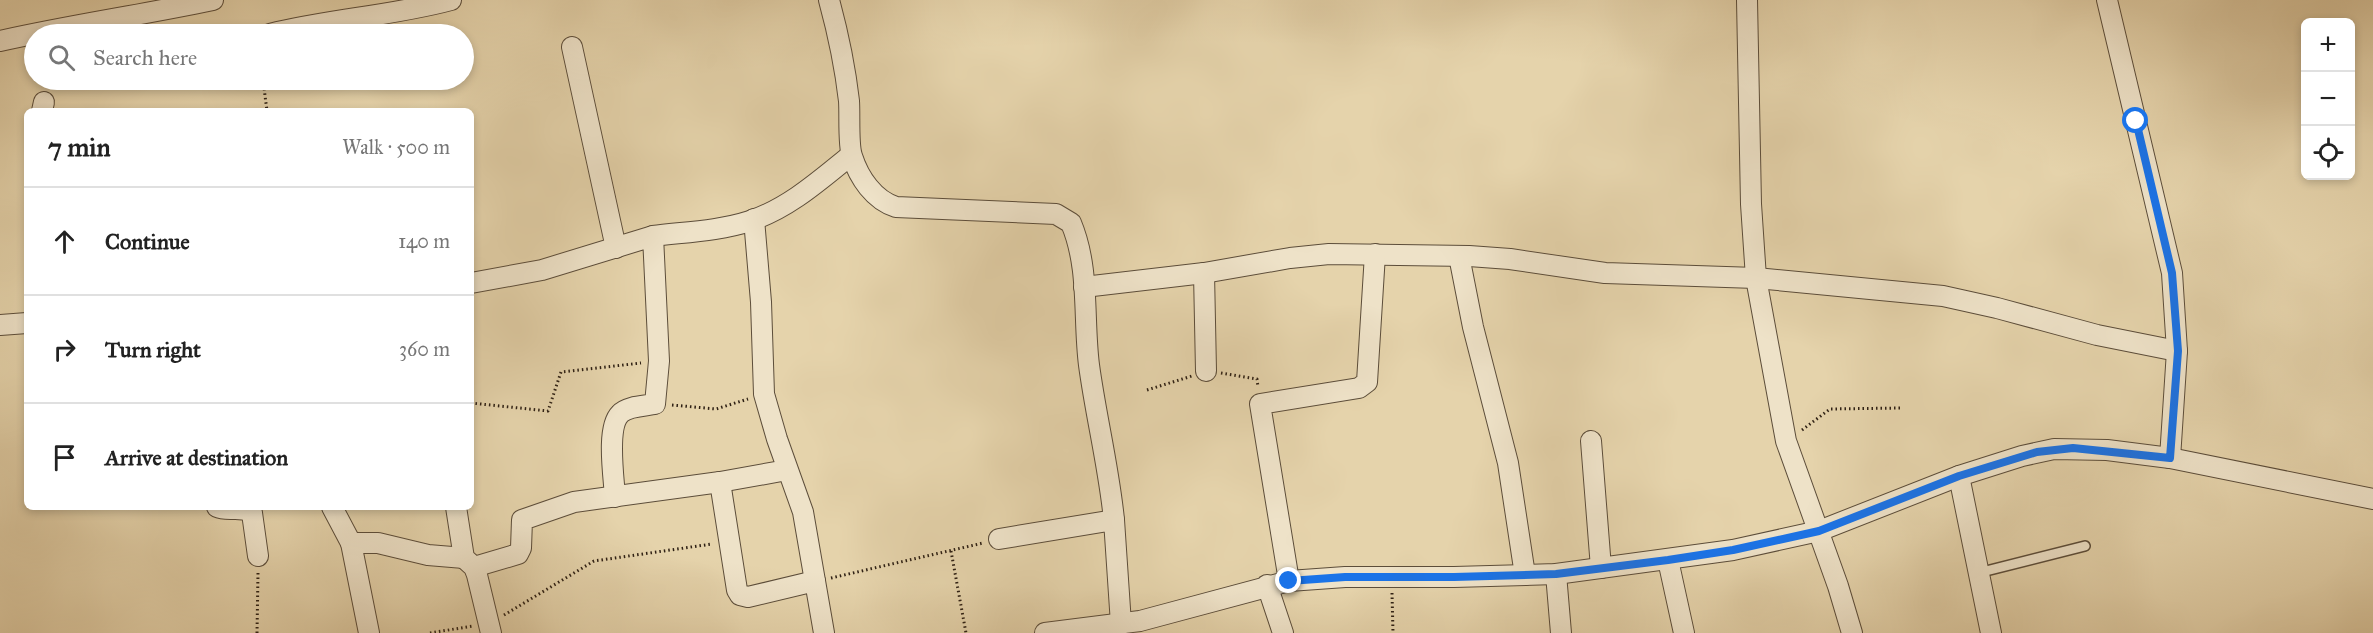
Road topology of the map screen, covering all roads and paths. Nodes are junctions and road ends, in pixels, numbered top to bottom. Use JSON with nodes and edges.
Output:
{"nodes":[{"id":1,"x":213,"y":0,"type":"edge"},
{"id":2,"x":451,"y":0,"type":"edge"},
{"id":3,"x":829,"y":0,"type":"edge"},
{"id":4,"x":1747,"y":0,"type":"edge"},
{"id":5,"x":2107,"y":0,"type":"edge"},
{"id":6,"x":83,"y":24,"type":"edge"},
{"id":7,"x":319,"y":24,"type":"edge"},
{"id":8,"x":24,"y":36,"type":"edge"},
{"id":9,"x":0,"y":41,"type":"edge"},
{"id":10,"x":572,"y":47,"type":"dead end"},
{"id":11,"x":264,"y":90,"type":"edge"},
{"id":12,"x":267,"y":108,"type":"edge"},
{"id":13,"x":851,"y":155,"type":"junction"},
{"id":14,"x":754,"y":219,"type":"junction"},
{"id":15,"x":653,"y":236,"type":"junction"},
{"id":16,"x":616,"y":248,"type":"junction"},
{"id":17,"x":1375,"y":254,"type":"junction"},
{"id":18,"x":1459,"y":256,"type":"junction"},
{"id":19,"x":1204,"y":273,"type":"junction"},
{"id":20,"x":1756,"y":278,"type":"junction"},
{"id":21,"x":474,"y":284,"type":"edge"},
{"id":22,"x":1084,"y":286,"type":"junction"},
{"id":23,"x":24,"y":323,"type":"edge"},
{"id":24,"x":0,"y":325,"type":"edge"},
{"id":25,"x":2178,"y":351,"type":"junction"},
{"id":26,"x":659,"y":361,"type":"junction"},
{"id":27,"x":1206,"y":371,"type":"junction"},
{"id":28,"x":1148,"y":390,"type":"dead end"},
{"id":29,"x":764,"y":394,"type":"junction"},
{"id":30,"x":474,"y":403,"type":"edge"},
{"id":31,"x":655,"y":404,"type":"junction"},
{"id":32,"x":1260,"y":404,"type":"junction"},
{"id":33,"x":1902,"y":408,"type":"dead end"},
{"id":34,"x":1591,"y":441,"type":"dead end"},
{"id":35,"x":1786,"y":441,"type":"junction"},
{"id":36,"x":2170,"y":458,"type":"junction"},
{"id":37,"x":787,"y":470,"type":"junction"},
{"id":38,"x":1959,"y":476,"type":"junction"},
{"id":39,"x":720,"y":482,"type":"junction"},
{"id":40,"x":615,"y":497,"type":"junction"},
{"id":41,"x":2373,"y":499,"type":"edge"},
{"id":42,"x":248,"y":510,"type":"edge"},
{"id":43,"x":334,"y":510,"type":"edge"},
{"id":44,"x":457,"y":510,"type":"edge"},
{"id":45,"x":1114,"y":520,"type":"junction"},
{"id":46,"x":1819,"y":531,"type":"junction"},
{"id":47,"x":999,"y":539,"type":"joint"},
{"id":48,"x":728,"y":541,"type":"junction"},
{"id":49,"x":351,"y":543,"type":"junction"},
{"id":50,"x":2085,"y":546,"type":"dead end"},
{"id":51,"x":951,"y":551,"type":"junction"},
{"id":52,"x":258,"y":556,"type":"joint"},
{"id":53,"x":1668,"y":560,"type":"junction"},
{"id":54,"x":469,"y":563,"type":"junction"},
{"id":55,"x":1601,"y":568,"type":"junction"},
{"id":56,"x":1978,"y":573,"type":"junction"},
{"id":57,"x":1556,"y":574,"type":"junction"},
{"id":58,"x":1525,"y":575,"type":"junction"},
{"id":59,"x":1392,"y":576,"type":"junction"},
{"id":60,"x":815,"y":581,"type":"junction"},
{"id":61,"x":1289,"y":581,"type":"junction"},
{"id":62,"x":1267,"y":585,"type":"junction"},
{"id":63,"x":1134,"y":626,"type":"edge"},
{"id":64,"x":490,"y":628,"type":"edge"},
{"id":65,"x":257,"y":633,"type":"edge"},
{"id":66,"x":369,"y":633,"type":"edge"},
{"id":67,"x":430,"y":633,"type":"edge"},
{"id":68,"x":824,"y":633,"type":"edge"},
{"id":69,"x":966,"y":633,"type":"edge"},
{"id":70,"x":1045,"y":633,"type":"edge"},
{"id":71,"x":1283,"y":633,"type":"edge"},
{"id":72,"x":1393,"y":633,"type":"edge"},
{"id":73,"x":1561,"y":633,"type":"edge"},
{"id":74,"x":1684,"y":633,"type":"edge"},
{"id":75,"x":1852,"y":633,"type":"edge"},
{"id":76,"x":1991,"y":633,"type":"edge"}],
"edges":[{"from":1,"to":6,"type":"street"},
{"from":2,"to":7,"type":"street"},
{"from":3,"to":13,"type":"street"},
{"from":4,"to":20,"type":"street"},
{"from":5,"to":25,"type":"street"},
{"from":8,"to":9,"type":"street"},
{"from":10,"to":16,"type":"street"},
{"from":11,"to":12,"type":"path"},
{"from":13,"to":14,"type":"street"},
{"from":13,"to":22,"type":"street"},
{"from":14,"to":15,"type":"street"},
{"from":14,"to":29,"type":"street"},
{"from":15,"to":16,"type":"street"},
{"from":15,"to":26,"type":"street"},
{"from":16,"to":21,"type":"street"},
{"from":17,"to":18,"type":"street"},
{"from":17,"to":19,"type":"street"},
{"from":17,"to":32,"type":"street"},
{"from":18,"to":20,"type":"street"},
{"from":18,"to":58,"type":"street"},
{"from":19,"to":22,"type":"street"},
{"from":19,"to":27,"type":"street"},
{"from":20,"to":25,"type":"street"},
{"from":20,"to":35,"type":"street"},
{"from":22,"to":45,"type":"street"},
{"from":23,"to":24,"type":"street"},
{"from":25,"to":36,"type":"street"},
{"from":26,"to":30,"type":"path"},
{"from":26,"to":31,"type":"street"},
{"from":27,"to":28,"type":"path"},
{"from":27,"to":32,"type":"path"},
{"from":29,"to":31,"type":"path"},
{"from":29,"to":37,"type":"street"},
{"from":31,"to":40,"type":"street"},
{"from":32,"to":61,"type":"street"},
{"from":33,"to":35,"type":"path"},
{"from":34,"to":55,"type":"street"},
{"from":35,"to":46,"type":"street"},
{"from":36,"to":38,"type":"street"},
{"from":36,"to":41,"type":"street"},
{"from":37,"to":39,"type":"street"},
{"from":37,"to":60,"type":"street"},
{"from":38,"to":46,"type":"street"},
{"from":38,"to":56,"type":"street"},
{"from":39,"to":40,"type":"street"},
{"from":39,"to":48,"type":"street"},
{"from":40,"to":54,"type":"street"},
{"from":42,"to":52,"type":"street"},
{"from":43,"to":49,"type":"street"},
{"from":44,"to":54,"type":"street"},
{"from":45,"to":47,"type":"street"},
{"from":45,"to":63,"type":"street"},
{"from":46,"to":53,"type":"street"},
{"from":46,"to":75,"type":"street"},
{"from":47,"to":51,"type":"path"},
{"from":48,"to":60,"type":"street"},
{"from":48,"to":64,"type":"path"},
{"from":49,"to":54,"type":"street"},
{"from":49,"to":66,"type":"street"},
{"from":50,"to":56,"type":"lane"},
{"from":51,"to":60,"type":"path"},
{"from":51,"to":69,"type":"path"},
{"from":52,"to":65,"type":"path"},
{"from":53,"to":55,"type":"street"},
{"from":53,"to":74,"type":"street"},
{"from":54,"to":64,"type":"street"},
{"from":55,"to":57,"type":"street"},
{"from":56,"to":76,"type":"street"},
{"from":57,"to":58,"type":"street"},
{"from":57,"to":73,"type":"street"},
{"from":58,"to":59,"type":"street"},
{"from":59,"to":61,"type":"street"},
{"from":59,"to":72,"type":"path"},
{"from":60,"to":68,"type":"street"},
{"from":61,"to":62,"type":"street"},
{"from":62,"to":63,"type":"street"},
{"from":62,"to":71,"type":"street"},
{"from":63,"to":70,"type":"street"},
{"from":64,"to":67,"type":"path"}]}
